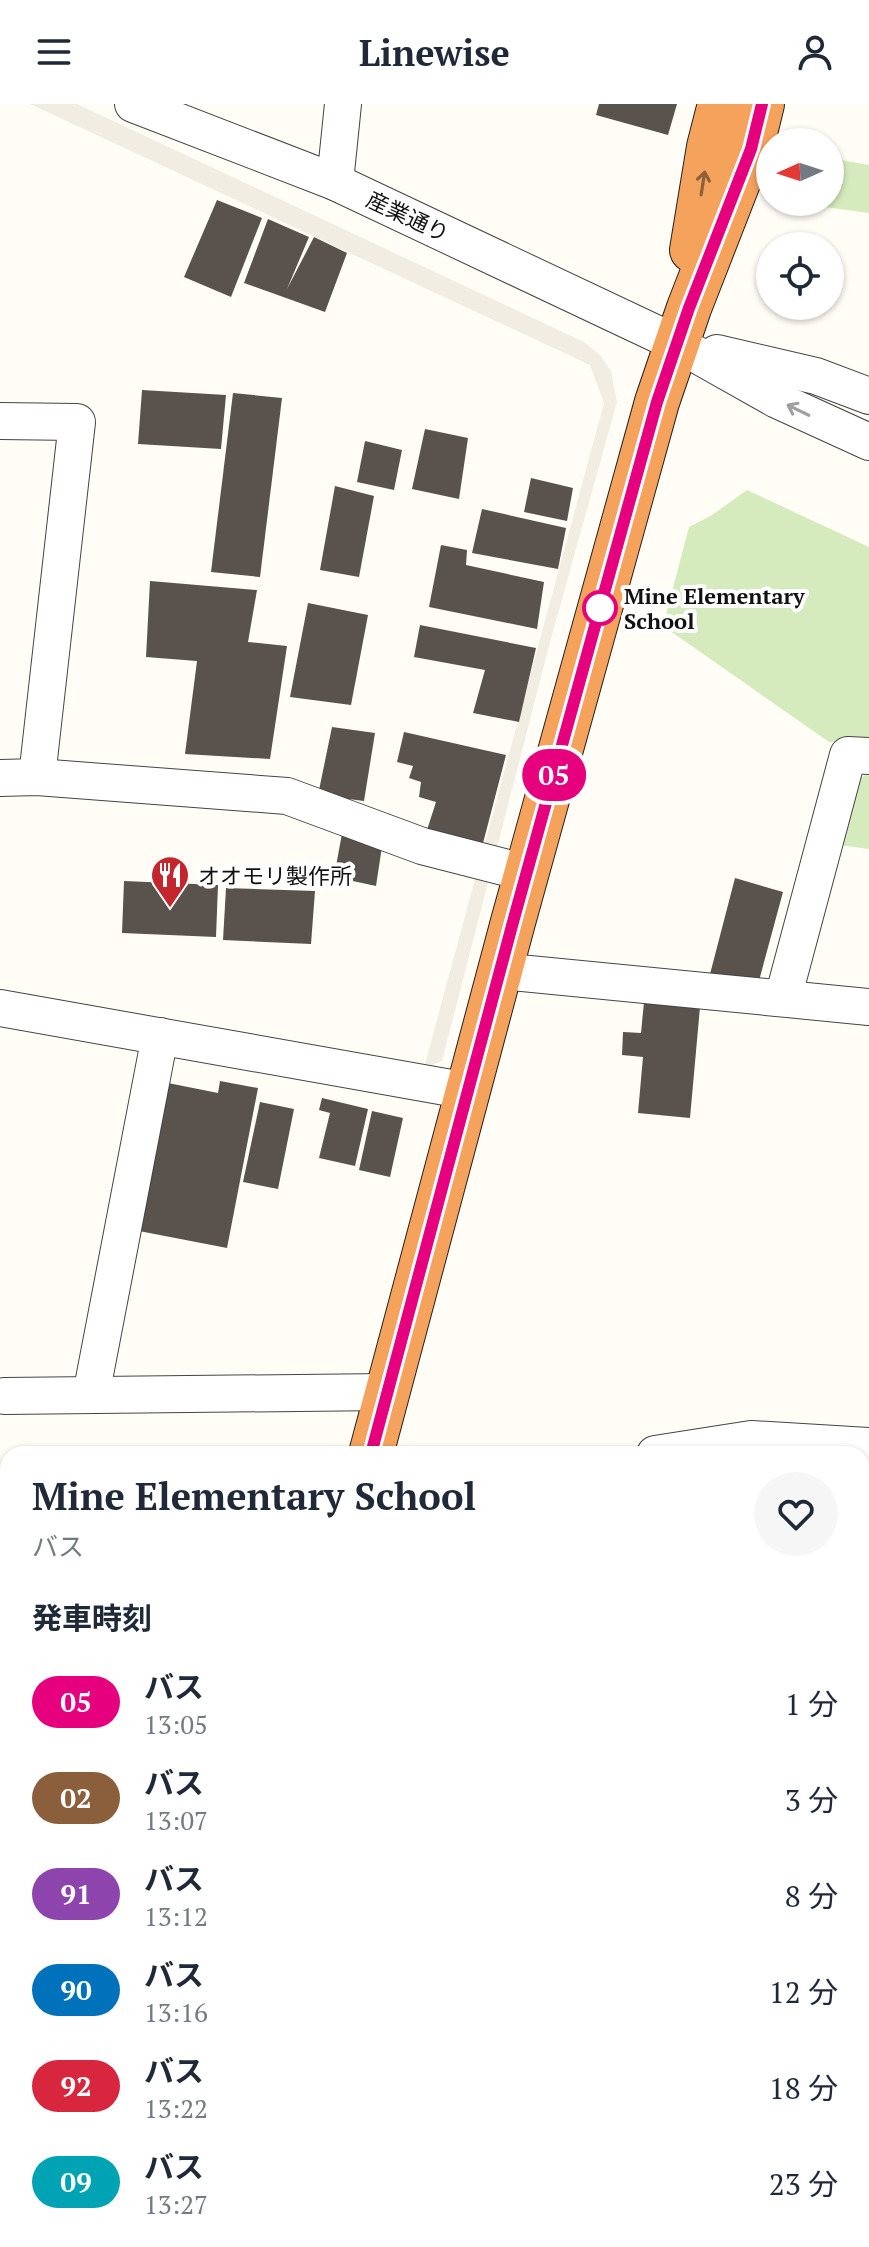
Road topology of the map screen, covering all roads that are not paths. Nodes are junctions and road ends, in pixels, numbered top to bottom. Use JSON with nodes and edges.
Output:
{"nodes":[{"id":1,"x":133,"y":104,"type":"edge"},
{"id":2,"x":343,"y":104,"type":"edge"},
{"id":3,"x":720,"y":104,"type":"edge"},
{"id":4,"x":762,"y":104,"type":"edge"},
{"id":5,"x":335,"y":182,"type":"junction"},
{"id":6,"x":676,"y":343,"type":"junction"},
{"id":7,"x":869,"y":396,"type":"edge"},
{"id":8,"x":0,"y":421,"type":"edge"},
{"id":9,"x":869,"y":442,"type":"edge"},
{"id":10,"x":869,"y":756,"type":"edge"},
{"id":11,"x":37,"y":777,"type":"junction"},
{"id":12,"x":0,"y":778,"type":"edge"},
{"id":13,"x":527,"y":873,"type":"junction"},
{"id":14,"x":500,"y":971,"type":"junction"},
{"id":15,"x":783,"y":998,"type":"junction"},
{"id":16,"x":869,"y":1007,"type":"edge"},
{"id":17,"x":0,"y":1008,"type":"edge"},
{"id":18,"x":160,"y":1036,"type":"junction"},
{"id":19,"x":468,"y":1091,"type":"junction"},
{"id":20,"x":387,"y":1392,"type":"junction"},
{"id":21,"x":91,"y":1395,"type":"junction"},
{"id":22,"x":4,"y":1396,"type":"dead end"},
{"id":23,"x":373,"y":1446,"type":"edge"},
{"id":24,"x":706,"y":1446,"type":"edge"},
{"id":25,"x":869,"y":1446,"type":"edge"}],
"edges":[{"from":1,"to":5,"type":"street","name":"産業通り"},
{"from":2,"to":5,"type":"street"},
{"from":6,"to":3,"type":"highway","one_way":true},
{"from":4,"to":6,"type":"highway"},
{"from":5,"to":6,"type":"street","name":"産業通り"},
{"from":6,"to":7,"type":"street","name":"産業通り"},
{"from":9,"to":6,"type":"street","name":"産業通り","one_way":true},
{"from":6,"to":13,"type":"highway"},
{"from":8,"to":11,"type":"street"},
{"from":10,"to":15,"type":"street"},
{"from":11,"to":12,"type":"street"},
{"from":11,"to":13,"type":"street"},
{"from":13,"to":14,"type":"highway"},
{"from":14,"to":15,"type":"street"},
{"from":14,"to":19,"type":"highway"},
{"from":15,"to":16,"type":"street"},
{"from":17,"to":18,"type":"street"},
{"from":18,"to":19,"type":"street"},
{"from":18,"to":21,"type":"street"},
{"from":19,"to":20,"type":"highway"},
{"from":20,"to":21,"type":"street"},
{"from":20,"to":23,"type":"highway"},
{"from":21,"to":22,"type":"street"},
{"from":24,"to":25,"type":"street"}]}
